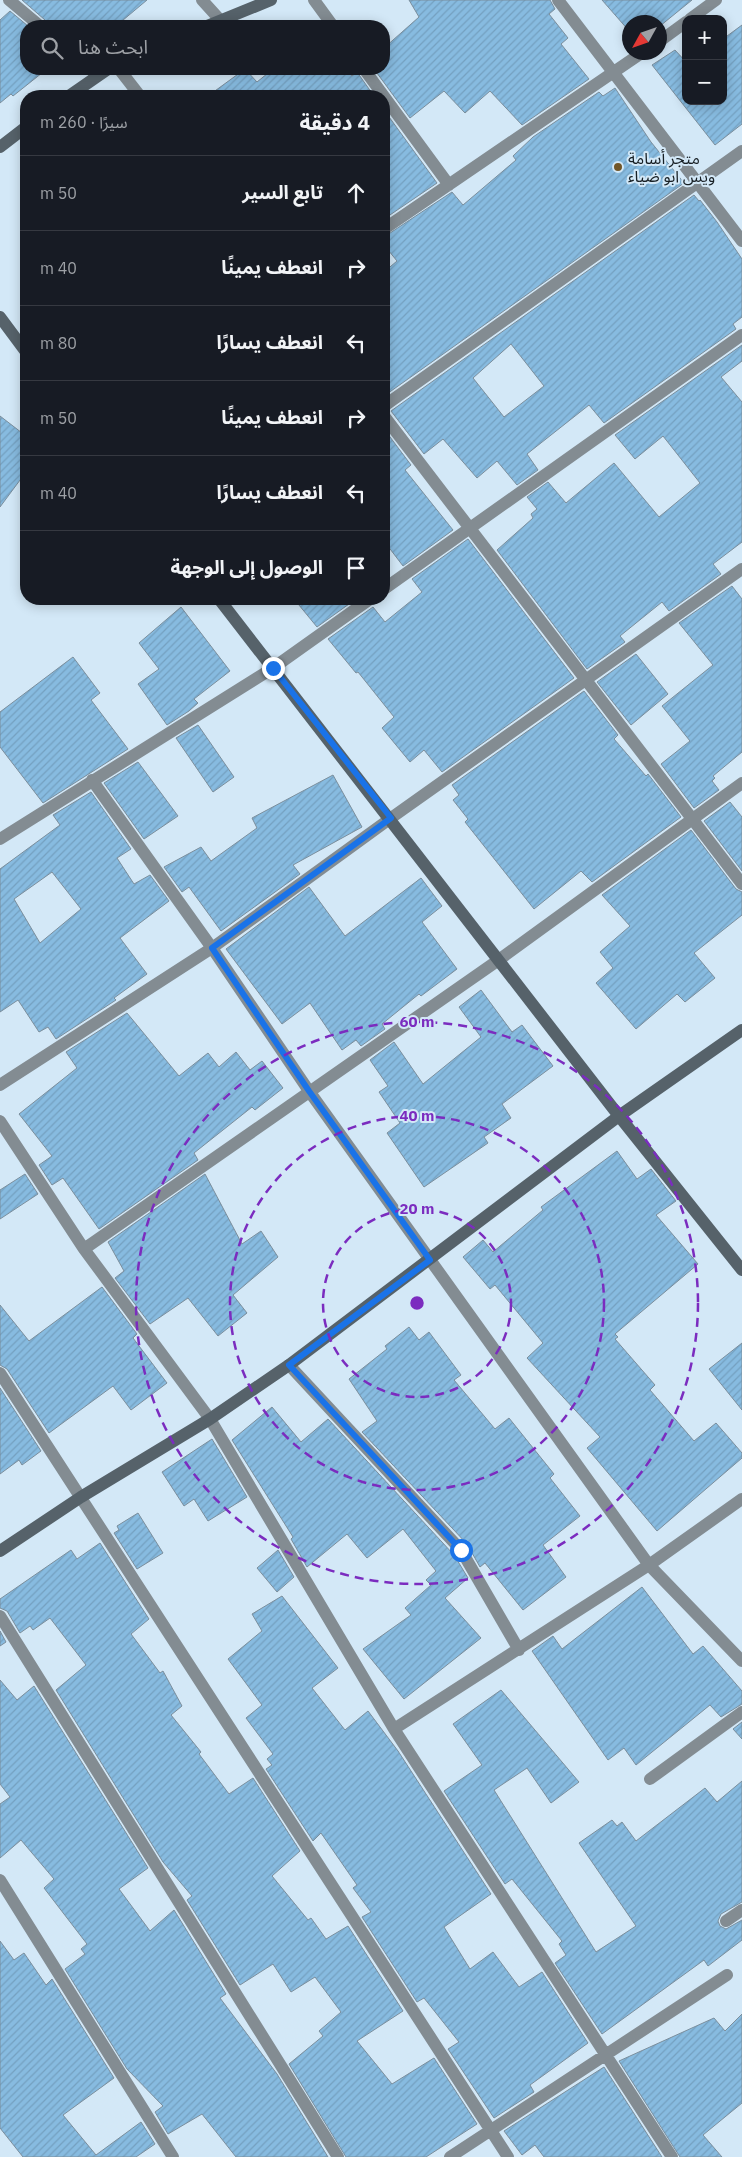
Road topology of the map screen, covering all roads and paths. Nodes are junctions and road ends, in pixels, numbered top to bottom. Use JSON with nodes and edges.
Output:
{"nodes":[{"id":1,"x":9,"y":0,"type":"edge"},
{"id":2,"x":202,"y":0,"type":"edge"},
{"id":3,"x":271,"y":0,"type":"edge"},
{"id":4,"x":314,"y":0,"type":"edge"},
{"id":5,"x":558,"y":0,"type":"edge"},
{"id":6,"x":716,"y":0,"type":"edge"},
{"id":7,"x":695,"y":15,"type":"edge"},
{"id":8,"x":33,"y":20,"type":"edge"},
{"id":9,"x":220,"y":20,"type":"edge"},
{"id":10,"x":223,"y":20,"type":"edge"},
{"id":11,"x":329,"y":20,"type":"edge"},
{"id":12,"x":682,"y":25,"type":"edge"},
{"id":13,"x":667,"y":36,"type":"edge"},
{"id":14,"x":632,"y":60,"type":"edge"},
{"id":15,"x":615,"y":73,"type":"junction"},
{"id":16,"x":93,"y":75,"type":"edge"},
{"id":17,"x":124,"y":75,"type":"edge"},
{"id":18,"x":368,"y":75,"type":"edge"},
{"id":19,"x":76,"y":90,"type":"edge"},
{"id":20,"x":135,"y":90,"type":"edge"},
{"id":21,"x":379,"y":90,"type":"edge"},
{"id":22,"x":390,"y":105,"type":"edge"},
{"id":23,"x":20,"y":131,"type":"edge"},
{"id":24,"x":0,"y":146,"type":"edge"},
{"id":25,"x":742,"y":151,"type":"edge"},
{"id":26,"x":698,"y":183,"type":"junction"},
{"id":27,"x":448,"y":185,"type":"junction"},
{"id":28,"x":390,"y":225,"type":"edge"},
{"id":29,"x":742,"y":241,"type":"edge"},
{"id":30,"x":0,"y":317,"type":"edge"},
{"id":31,"x":742,"y":335,"type":"edge"},
{"id":32,"x":20,"y":344,"type":"edge"},
{"id":33,"x":390,"y":402,"type":"edge"},
{"id":34,"x":390,"y":424,"type":"edge"},
{"id":35,"x":470,"y":528,"type":"junction"},
{"id":36,"x":742,"y":569,"type":"edge"},
{"id":37,"x":390,"y":585,"type":"edge"},
{"id":38,"x":224,"y":605,"type":"edge"},
{"id":39,"x":362,"y":605,"type":"edge"},
{"id":40,"x":273,"y":668,"type":"junction"},
{"id":41,"x":586,"y":680,"type":"junction"},
{"id":42,"x":92,"y":780,"type":"junction"},
{"id":43,"x":742,"y":783,"type":"edge"},
{"id":44,"x":391,"y":818,"type":"junction"},
{"id":45,"x":692,"y":819,"type":"junction"},
{"id":46,"x":0,"y":839,"type":"edge"},
{"id":47,"x":742,"y":884,"type":"edge"},
{"id":48,"x":212,"y":948,"type":"junction"},
{"id":49,"x":500,"y":959,"type":"junction"},
{"id":50,"x":742,"y":1030,"type":"edge"},
{"id":51,"x":0,"y":1085,"type":"edge"},
{"id":52,"x":309,"y":1091,"type":"junction"},
{"id":53,"x":619,"y":1116,"type":"junction"},
{"id":54,"x":0,"y":1121,"type":"edge"},
{"id":55,"x":84,"y":1249,"type":"junction"},
{"id":56,"x":430,"y":1260,"type":"junction"},
{"id":57,"x":742,"y":1270,"type":"edge"},
{"id":58,"x":289,"y":1365,"type":"junction"},
{"id":59,"x":0,"y":1373,"type":"edge"},
{"id":60,"x":210,"y":1419,"type":"junction"},
{"id":61,"x":81,"y":1498,"type":"junction"},
{"id":62,"x":742,"y":1499,"type":"edge"},
{"id":63,"x":0,"y":1551,"type":"edge"},
{"id":64,"x":649,"y":1565,"type":"junction"},
{"id":65,"x":0,"y":1616,"type":"edge"},
{"id":66,"x":518,"y":1650,"type":"junction"},
{"id":67,"x":742,"y":1661,"type":"edge"},
{"id":68,"x":742,"y":1712,"type":"edge"},
{"id":69,"x":394,"y":1729,"type":"junction"},
{"id":70,"x":650,"y":1779,"type":"dead end"},
{"id":71,"x":0,"y":1880,"type":"edge"},
{"id":72,"x":742,"y":1910,"type":"edge"},
{"id":73,"x":726,"y":1921,"type":"dead end"},
{"id":74,"x":728,"y":1975,"type":"dead end"},
{"id":75,"x":606,"y":2055,"type":"junction"},
{"id":76,"x":490,"y":2130,"type":"junction"},
{"id":77,"x":173,"y":2157,"type":"edge"},
{"id":78,"x":338,"y":2157,"type":"edge"},
{"id":79,"x":450,"y":2157,"type":"edge"},
{"id":80,"x":508,"y":2157,"type":"edge"},
{"id":81,"x":672,"y":2157,"type":"edge"}],
"edges":[{"from":1,"to":8,"type":"street"},
{"from":2,"to":9,"type":"street"},
{"from":3,"to":10,"type":"street"},
{"from":4,"to":11,"type":"street"},
{"from":5,"to":15,"type":"street"},
{"from":6,"to":7,"type":"street"},
{"from":12,"to":13,"type":"street"},
{"from":14,"to":15,"type":"street"},
{"from":15,"to":26,"type":"street"},
{"from":15,"to":27,"type":"street"},
{"from":16,"to":19,"type":"street"},
{"from":17,"to":20,"type":"street"},
{"from":18,"to":21,"type":"street"},
{"from":22,"to":27,"type":"street"},
{"from":23,"to":24,"type":"street"},
{"from":25,"to":26,"type":"street"},
{"from":26,"to":29,"type":"street"},
{"from":26,"to":33,"type":"street"},
{"from":27,"to":28,"type":"street"},
{"from":30,"to":32,"type":"street"},
{"from":31,"to":35,"type":"street"},
{"from":34,"to":35,"type":"street"},
{"from":35,"to":37,"type":"street"},
{"from":35,"to":41,"type":"street"},
{"from":36,"to":41,"type":"street"},
{"from":38,"to":40,"type":"street"},
{"from":39,"to":40,"type":"street"},
{"from":40,"to":42,"type":"street"},
{"from":40,"to":44,"type":"street"},
{"from":41,"to":44,"type":"street"},
{"from":41,"to":45,"type":"street"},
{"from":42,"to":46,"type":"street"},
{"from":42,"to":48,"type":"street"},
{"from":43,"to":45,"type":"street"},
{"from":44,"to":48,"type":"street"},
{"from":44,"to":49,"type":"street"},
{"from":45,"to":47,"type":"street"},
{"from":45,"to":49,"type":"street"},
{"from":48,"to":51,"type":"street"},
{"from":48,"to":52,"type":"street"},
{"from":49,"to":52,"type":"street"},
{"from":49,"to":53,"type":"street"},
{"from":50,"to":53,"type":"street"},
{"from":52,"to":55,"type":"street"},
{"from":52,"to":56,"type":"street"},
{"from":53,"to":56,"type":"street"},
{"from":53,"to":57,"type":"street"},
{"from":54,"to":55,"type":"street"},
{"from":55,"to":60,"type":"street"},
{"from":56,"to":58,"type":"street"},
{"from":56,"to":64,"type":"street"},
{"from":58,"to":60,"type":"street"},
{"from":58,"to":66,"type":"street"},
{"from":59,"to":61,"type":"street"},
{"from":60,"to":61,"type":"street"},
{"from":60,"to":69,"type":"street"},
{"from":61,"to":63,"type":"street"},
{"from":61,"to":76,"type":"street"},
{"from":62,"to":64,"type":"street"},
{"from":64,"to":66,"type":"street"},
{"from":64,"to":67,"type":"street"},
{"from":65,"to":78,"type":"street"},
{"from":66,"to":69,"type":"street"},
{"from":68,"to":70,"type":"street"},
{"from":69,"to":75,"type":"street"},
{"from":71,"to":77,"type":"street"},
{"from":72,"to":73,"type":"street"},
{"from":74,"to":75,"type":"street"},
{"from":75,"to":76,"type":"street"},
{"from":75,"to":81,"type":"street"},
{"from":76,"to":79,"type":"street"},
{"from":76,"to":80,"type":"street"}]}
